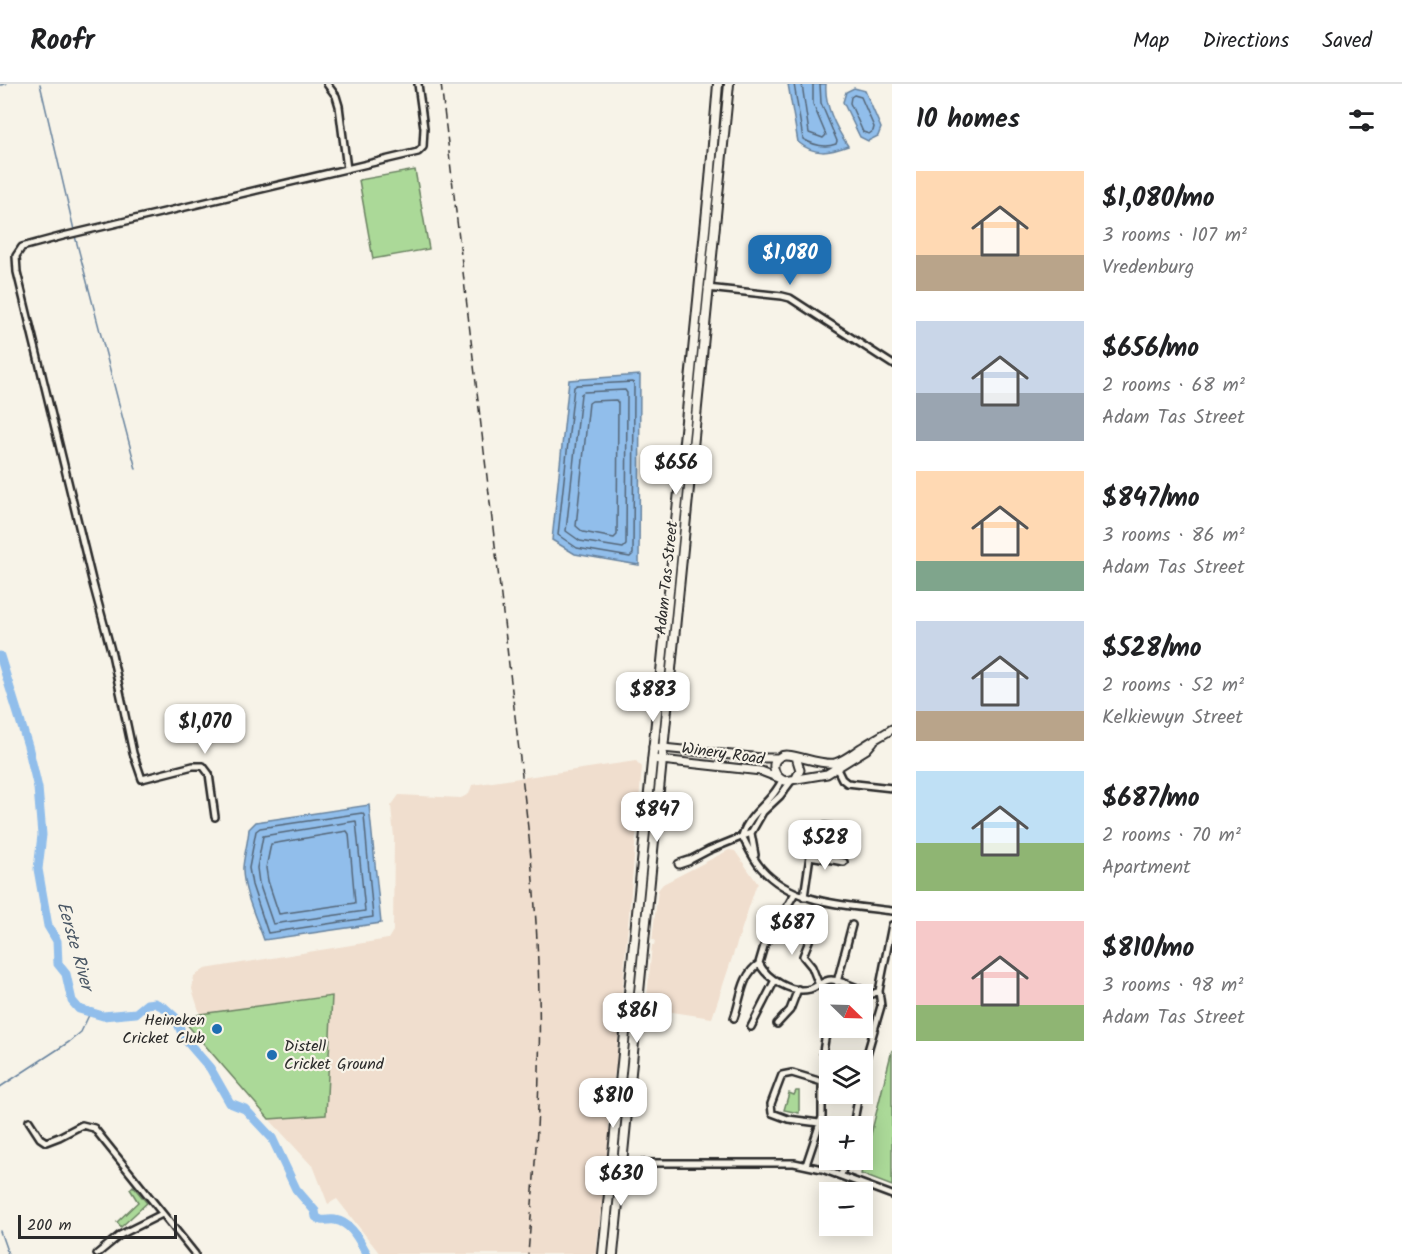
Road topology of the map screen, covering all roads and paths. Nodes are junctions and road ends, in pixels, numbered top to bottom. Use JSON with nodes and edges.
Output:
{"nodes":[{"id":1,"x":327,"y":84,"type":"edge"},
{"id":2,"x":418,"y":84,"type":"edge"},
{"id":3,"x":718,"y":84,"type":"edge"},
{"id":4,"x":729,"y":84,"type":"edge"},
{"id":5,"x":347,"y":170,"type":"junction"},
{"id":6,"x":699,"y":287,"type":"junction"},
{"id":7,"x":709,"y":288,"type":"junction"},
{"id":8,"x":892,"y":364,"type":"edge"},
{"id":9,"x":892,"y":729,"type":"edge"},
{"id":10,"x":653,"y":747,"type":"junction"},
{"id":11,"x":663,"y":747,"type":"junction"},
{"id":12,"x":796,"y":757,"type":"junction"},
{"id":13,"x":778,"y":758,"type":"junction"},
{"id":14,"x":652,"y":759,"type":"junction"},
{"id":15,"x":662,"y":759,"type":"junction"},
{"id":16,"x":836,"y":767,"type":"junction"},
{"id":17,"x":780,"y":779,"type":"junction"},
{"id":18,"x":794,"y":779,"type":"junction"},
{"id":19,"x":892,"y":788,"type":"edge"},
{"id":20,"x":215,"y":817,"type":"dead end"},
{"id":21,"x":850,"y":830,"type":"dead end"},
{"id":22,"x":751,"y":833,"type":"junction"},
{"id":23,"x":742,"y":836,"type":"junction"},
{"id":24,"x":810,"y":856,"type":"junction"},
{"id":25,"x":755,"y":860,"type":"junction"},
{"id":26,"x":688,"y":861,"type":"joint"},
{"id":27,"x":844,"y":862,"type":"dead end"},
{"id":28,"x":679,"y":864,"type":"dead end"},
{"id":29,"x":795,"y":893,"type":"junction"},
{"id":30,"x":804,"y":897,"type":"junction"},
{"id":31,"x":892,"y":911,"type":"edge"},
{"id":32,"x":812,"y":922,"type":"dead end"},
{"id":33,"x":852,"y":924,"type":"dead end"},
{"id":34,"x":892,"y":925,"type":"edge"},
{"id":35,"x":759,"y":964,"type":"junction"},
{"id":36,"x":775,"y":980,"type":"junction"},
{"id":37,"x":837,"y":982,"type":"junction"},
{"id":38,"x":821,"y":984,"type":"edge"},
{"id":39,"x":846,"y":984,"type":"edge"},
{"id":40,"x":819,"y":985,"type":"joint"},
{"id":41,"x":798,"y":989,"type":"junction"},
{"id":42,"x":879,"y":991,"type":"junction"},
{"id":43,"x":873,"y":994,"type":"edge"},
{"id":44,"x":734,"y":1018,"type":"dead end"},
{"id":45,"x":777,"y":1024,"type":"dead end"},
{"id":46,"x":751,"y":1027,"type":"dead end"},
{"id":47,"x":868,"y":1050,"type":"edge"},
{"id":48,"x":29,"y":1121,"type":"dead end"},
{"id":49,"x":819,"y":1123,"type":"junction"},
{"id":50,"x":613,"y":1158,"type":"junction"},
{"id":51,"x":627,"y":1161,"type":"junction"},
{"id":52,"x":806,"y":1165,"type":"junction"},
{"id":53,"x":612,"y":1168,"type":"junction"},
{"id":54,"x":622,"y":1168,"type":"junction"},
{"id":55,"x":843,"y":1170,"type":"edge"},
{"id":56,"x":841,"y":1175,"type":"junction"},
{"id":57,"x":892,"y":1195,"type":"edge"},
{"id":58,"x":162,"y":1214,"type":"junction"},
{"id":59,"x":97,"y":1254,"type":"edge"},
{"id":60,"x":195,"y":1254,"type":"edge"},
{"id":61,"x":603,"y":1254,"type":"edge"},
{"id":62,"x":613,"y":1254,"type":"edge"}],
"edges":[{"from":1,"to":5,"type":"street"},
{"from":2,"to":5,"type":"street"},
{"from":3,"to":6,"type":"main road","name":"Adam Tas Street"},
{"from":4,"to":7,"type":"main road","name":"Adam Tas Street"},
{"from":5,"to":20,"type":"street"},
{"from":6,"to":7,"type":"street"},
{"from":6,"to":10,"type":"main road","name":"Adam Tas Street"},
{"from":7,"to":8,"type":"street"},
{"from":7,"to":11,"type":"main road","name":"Adam Tas Street"},
{"from":9,"to":16,"type":"street"},
{"from":10,"to":11,"type":"street","name":"Winery Road"},
{"from":10,"to":14,"type":"main road","name":"Adam Tas Street"},
{"from":11,"to":13,"type":"street","name":"Winery Road"},
{"from":11,"to":15,"type":"main road","name":"Adam Tas Street"},
{"from":12,"to":13,"type":"street"},
{"from":12,"to":16,"type":"street"},
{"from":12,"to":18,"type":"street"},
{"from":13,"to":17,"type":"street"},
{"from":14,"to":15,"type":"street","name":"Winery Road"},
{"from":14,"to":50,"type":"main road","name":"Adam Tas Street"},
{"from":15,"to":17,"type":"street","name":"Winery Road"},
{"from":15,"to":51,"type":"main road","name":"Adam Tas Street"},
{"from":16,"to":18,"type":"street"},
{"from":16,"to":19,"type":"street"},
{"from":17,"to":18,"type":"street"},
{"from":17,"to":23,"type":"street"},
{"from":18,"to":22,"type":"street"},
{"from":21,"to":24,"type":"street"},
{"from":22,"to":23,"type":"street"},
{"from":22,"to":25,"type":"street"},
{"from":23,"to":25,"type":"street"},
{"from":23,"to":26,"type":"street"},
{"from":24,"to":27,"type":"street"},
{"from":24,"to":30,"type":"street"},
{"from":25,"to":29,"type":"street"},
{"from":26,"to":28,"type":"street"},
{"from":29,"to":30,"type":"street"},
{"from":29,"to":35,"type":"street"},
{"from":30,"to":31,"type":"street"},
{"from":32,"to":40,"type":"street"},
{"from":33,"to":37,"type":"street"},
{"from":34,"to":42,"type":"street"},
{"from":35,"to":36,"type":"street"},
{"from":35,"to":44,"type":"street"},
{"from":36,"to":41,"type":"street"},
{"from":36,"to":46,"type":"street"},
{"from":37,"to":38,"type":"street"},
{"from":37,"to":39,"type":"street"},
{"from":40,"to":41,"type":"street"},
{"from":41,"to":45,"type":"street"},
{"from":42,"to":43,"type":"street"},
{"from":42,"to":47,"type":"street"},
{"from":48,"to":58,"type":"street"},
{"from":49,"to":49,"type":"street"},
{"from":49,"to":52,"type":"street"},
{"from":50,"to":51,"type":"street"},
{"from":50,"to":53,"type":"main road","name":"Adam Tas Street"},
{"from":51,"to":52,"type":"street"},
{"from":51,"to":54,"type":"main road","name":"Adam Tas Street"},
{"from":52,"to":56,"type":"street"},
{"from":53,"to":54,"type":"street"},
{"from":53,"to":61,"type":"main road","name":"Adam Tas Street"},
{"from":54,"to":62,"type":"main road","name":"Adam Tas Street"},
{"from":55,"to":56,"type":"street"},
{"from":56,"to":57,"type":"street"},
{"from":58,"to":59,"type":"street"},
{"from":58,"to":60,"type":"street"}]}
